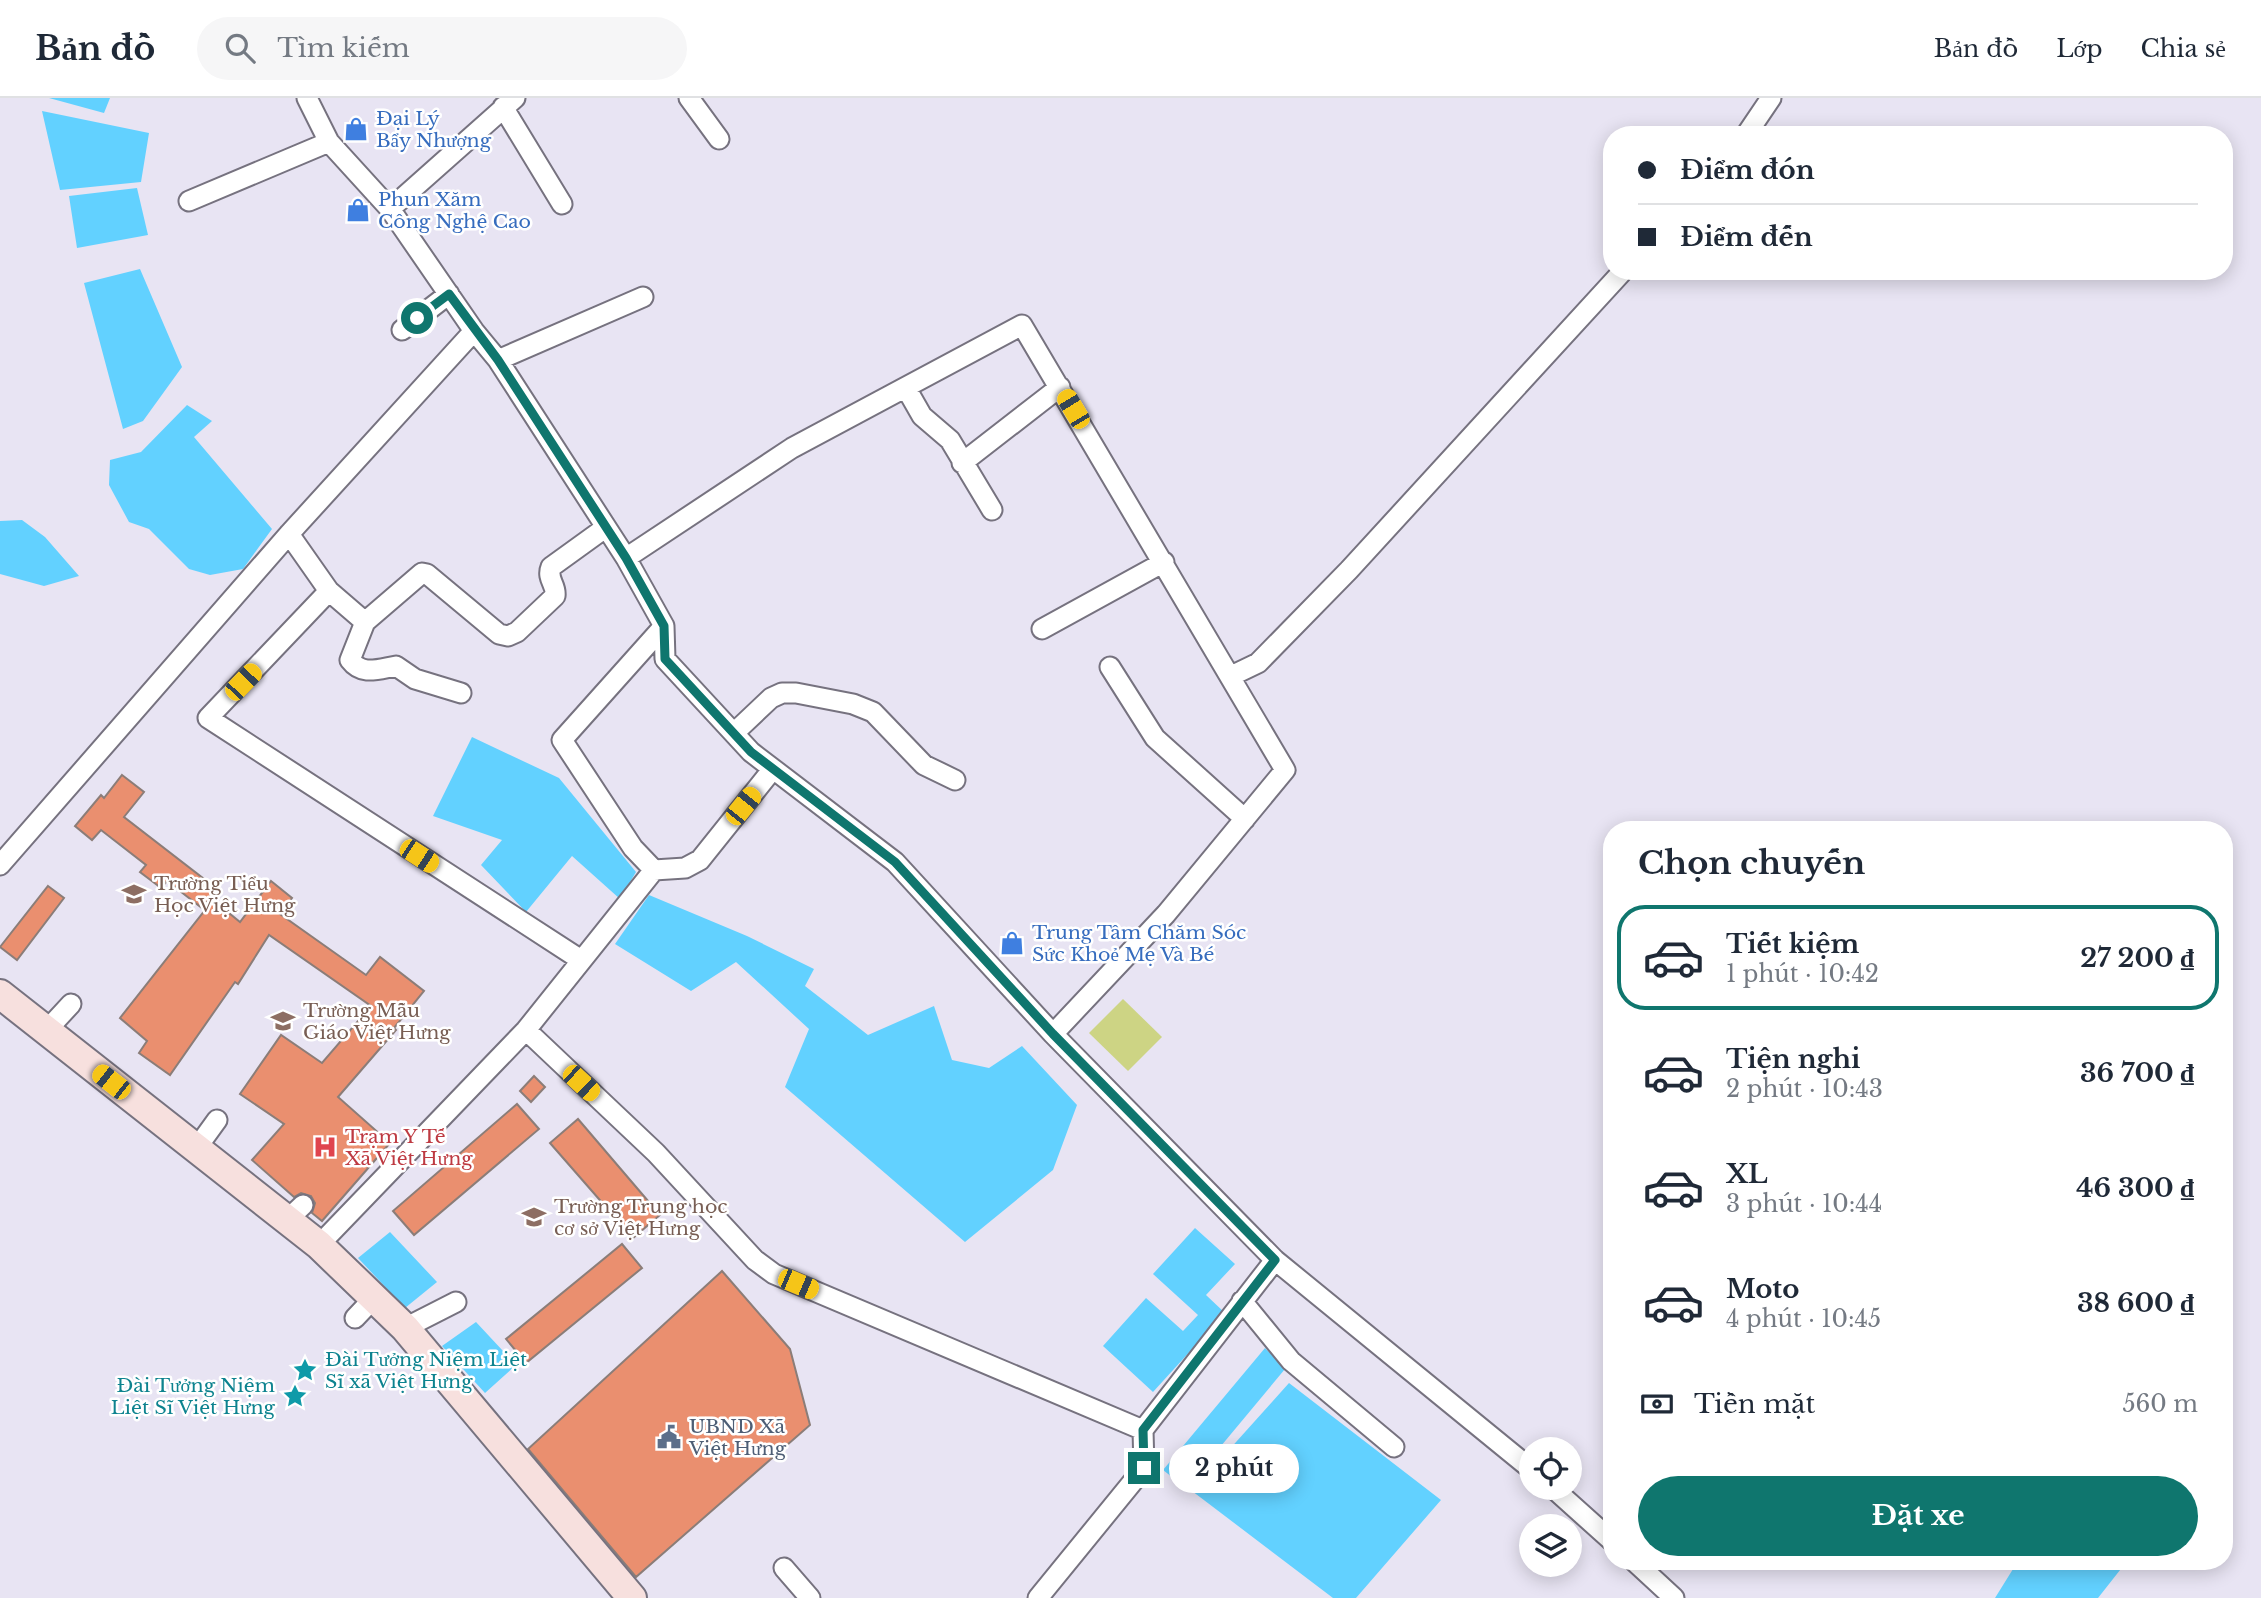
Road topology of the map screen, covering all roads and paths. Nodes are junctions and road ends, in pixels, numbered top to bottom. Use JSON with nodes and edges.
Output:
{"nodes":[{"id":1,"x":307,"y":98,"type":"edge"},
{"id":2,"x":689,"y":98,"type":"edge"},
{"id":3,"x":1771,"y":98,"type":"edge"},
{"id":4,"x":509,"y":103,"type":"edge"},
{"id":5,"x":1752,"y":126,"type":"edge"},
{"id":6,"x":719,"y":139,"type":"dead end"},
{"id":7,"x":329,"y":142,"type":"junction"},
{"id":8,"x":189,"y":201,"type":"dead end"},
{"id":9,"x":562,"y":204,"type":"dead end"},
{"id":10,"x":390,"y":209,"type":"junction"},
{"id":11,"x":1615,"y":280,"type":"edge"},
{"id":12,"x":449,"y":294,"type":"junction"},
{"id":13,"x":643,"y":297,"type":"dead end"},
{"id":14,"x":402,"y":330,"type":"dead end"},
{"id":15,"x":474,"y":331,"type":"junction"},
{"id":16,"x":498,"y":360,"type":"junction"},
{"id":17,"x":1060,"y":387,"type":"junction"},
{"id":18,"x":906,"y":388,"type":"junction"},
{"id":19,"x":962,"y":463,"type":"junction"},
{"id":20,"x":992,"y":510,"type":"dead end"},
{"id":21,"x":605,"y":528,"type":"junction"},
{"id":22,"x":289,"y":534,"type":"junction"},
{"id":23,"x":626,"y":558,"type":"junction"},
{"id":24,"x":1164,"y":562,"type":"junction"},
{"id":25,"x":329,"y":591,"type":"junction"},
{"id":26,"x":365,"y":622,"type":"junction"},
{"id":27,"x":664,"y":626,"type":"junction"},
{"id":28,"x":1042,"y":629,"type":"dead end"},
{"id":29,"x":1110,"y":667,"type":"dead end"},
{"id":30,"x":1231,"y":676,"type":"junction"},
{"id":31,"x":461,"y":693,"type":"dead end"},
{"id":32,"x":734,"y":733,"type":"junction"},
{"id":33,"x":772,"y":770,"type":"junction"},
{"id":34,"x":955,"y":780,"type":"dead end"},
{"id":35,"x":1245,"y":819,"type":"junction"},
{"id":36,"x":0,"y":865,"type":"edge"},
{"id":37,"x":654,"y":870,"type":"junction"},
{"id":38,"x":581,"y":960,"type":"junction"},
{"id":39,"x":0,"y":994,"type":"edge"},
{"id":40,"x":71,"y":1004,"type":"dead end"},
{"id":41,"x":526,"y":1030,"type":"junction"},
{"id":42,"x":46,"y":1031,"type":"junction"},
{"id":43,"x":1053,"y":1034,"type":"junction"},
{"id":44,"x":216,"y":1120,"type":"dead end"},
{"id":45,"x":196,"y":1149,"type":"junction"},
{"id":46,"x":319,"y":1245,"type":"junction"},
{"id":47,"x":1275,"y":1260,"type":"junction"},
{"id":48,"x":1242,"y":1301,"type":"junction"},
{"id":49,"x":456,"y":1302,"type":"dead end"},
{"id":50,"x":405,"y":1328,"type":"junction"},
{"id":51,"x":1143,"y":1430,"type":"junction"},
{"id":52,"x":1394,"y":1447,"type":"dead end"},
{"id":53,"x":1519,"y":1459,"type":"edge"},
{"id":54,"x":1566,"y":1500,"type":"edge"},
{"id":55,"x":1603,"y":1533,"type":"edge"},
{"id":56,"x":784,"y":1568,"type":"dead end"},
{"id":57,"x":1644,"y":1570,"type":"edge"},
{"id":58,"x":628,"y":1587,"type":"edge"},
{"id":59,"x":810,"y":1598,"type":"edge"},
{"id":60,"x":1038,"y":1598,"type":"edge"},
{"id":61,"x":1674,"y":1598,"type":"edge"}],
"edges":[{"from":1,"to":7,"type":"street"},
{"from":2,"to":6,"type":"street"},
{"from":3,"to":5,"type":"street"},
{"from":4,"to":9,"type":"street"},
{"from":4,"to":10,"type":"street"},
{"from":7,"to":8,"type":"street"},
{"from":7,"to":10,"type":"street"},
{"from":10,"to":12,"type":"street"},
{"from":11,"to":30,"type":"street"},
{"from":12,"to":14,"type":"street"},
{"from":12,"to":15,"type":"street"},
{"from":13,"to":16,"type":"street"},
{"from":15,"to":16,"type":"street"},
{"from":15,"to":22,"type":"street"},
{"from":16,"to":21,"type":"street"},
{"from":17,"to":18,"type":"street"},
{"from":17,"to":19,"type":"street"},
{"from":17,"to":24,"type":"street"},
{"from":18,"to":19,"type":"street"},
{"from":18,"to":23,"type":"street"},
{"from":19,"to":20,"type":"street"},
{"from":21,"to":23,"type":"street"},
{"from":21,"to":26,"type":"street"},
{"from":22,"to":25,"type":"street"},
{"from":22,"to":36,"type":"street"},
{"from":23,"to":27,"type":"street"},
{"from":24,"to":28,"type":"street"},
{"from":24,"to":30,"type":"street"},
{"from":25,"to":26,"type":"street"},
{"from":25,"to":38,"type":"street"},
{"from":26,"to":31,"type":"street"},
{"from":27,"to":32,"type":"street"},
{"from":27,"to":37,"type":"street"},
{"from":29,"to":35,"type":"street"},
{"from":30,"to":35,"type":"street"},
{"from":32,"to":33,"type":"street"},
{"from":32,"to":34,"type":"street"},
{"from":33,"to":37,"type":"street"},
{"from":33,"to":43,"type":"street"},
{"from":35,"to":43,"type":"street"},
{"from":37,"to":38,"type":"street"},
{"from":38,"to":41,"type":"street"},
{"from":39,"to":42,"type":"main road"},
{"from":40,"to":42,"type":"street"},
{"from":41,"to":46,"type":"street"},
{"from":41,"to":51,"type":"street"},
{"from":42,"to":45,"type":"main road"},
{"from":43,"to":47,"type":"street"},
{"from":44,"to":45,"type":"street"},
{"from":45,"to":46,"type":"main road"},
{"from":46,"to":50,"type":"main road"},
{"from":47,"to":48,"type":"street"},
{"from":47,"to":53,"type":"street"},
{"from":48,"to":51,"type":"street"},
{"from":48,"to":52,"type":"street"},
{"from":49,"to":50,"type":"street"},
{"from":50,"to":58,"type":"main road"},
{"from":51,"to":60,"type":"street"},
{"from":54,"to":55,"type":"street"},
{"from":56,"to":59,"type":"street"},
{"from":57,"to":61,"type":"street"}]}
